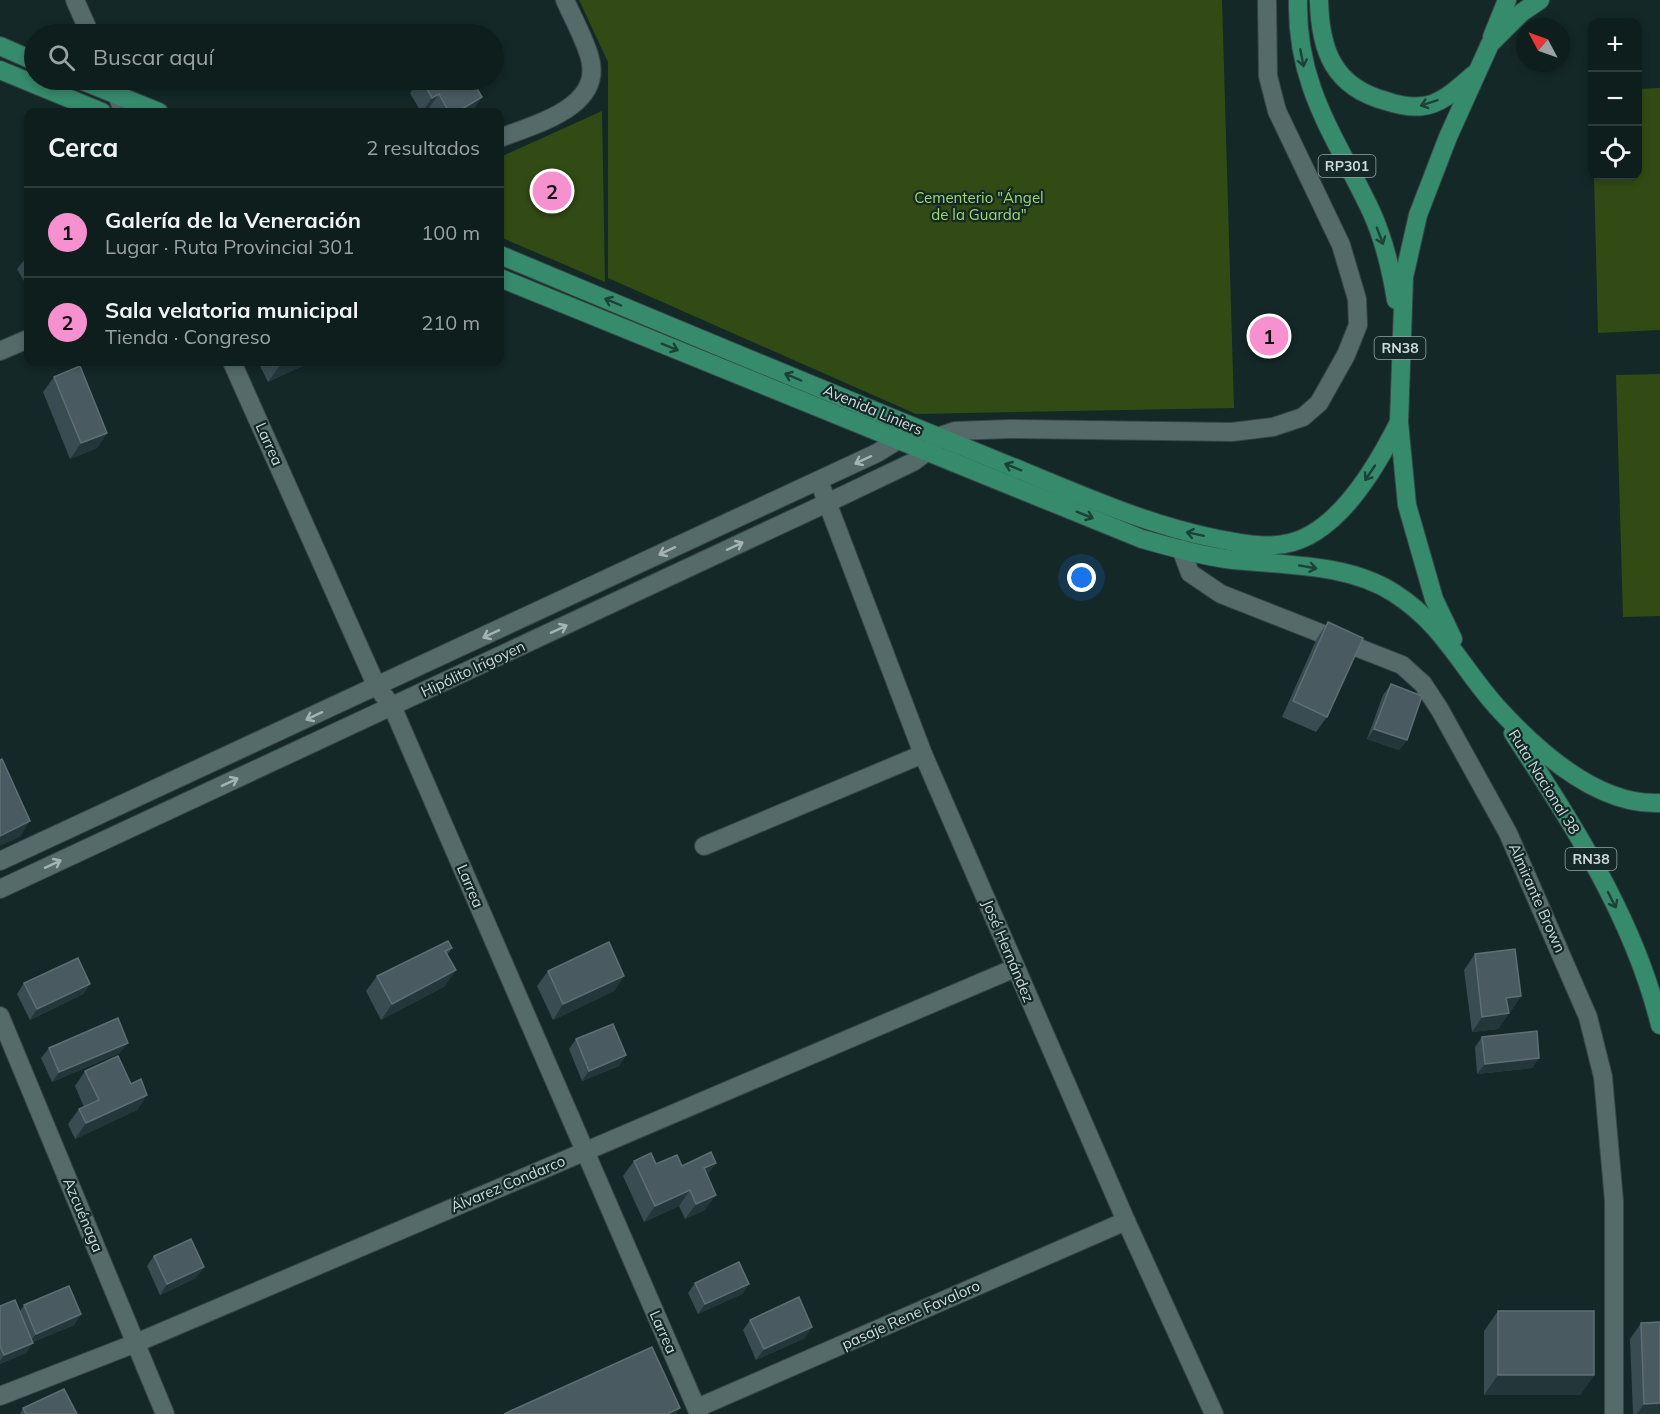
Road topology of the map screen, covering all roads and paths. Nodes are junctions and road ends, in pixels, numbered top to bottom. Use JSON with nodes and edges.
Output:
{"nodes":[{"id":1,"x":75,"y":0,"type":"edge"},
{"id":2,"x":565,"y":0,"type":"edge"},
{"id":3,"x":1267,"y":0,"type":"edge"},
{"id":4,"x":1298,"y":0,"type":"edge"},
{"id":5,"x":1319,"y":0,"type":"edge"},
{"id":6,"x":1507,"y":0,"type":"edge"},
{"id":7,"x":1540,"y":0,"type":"edge"},
{"id":8,"x":86,"y":24,"type":"edge"},
{"id":9,"x":1490,"y":44,"type":"junction"},
{"id":10,"x":0,"y":46,"type":"edge"},
{"id":11,"x":24,"y":57,"type":"edge"},
{"id":12,"x":0,"y":70,"type":"edge"},
{"id":13,"x":1476,"y":72,"type":"junction"},
{"id":14,"x":24,"y":80,"type":"edge"},
{"id":15,"x":49,"y":90,"type":"edge"},
{"id":16,"x":114,"y":90,"type":"edge"},
{"id":17,"x":119,"y":90,"type":"edge"},
{"id":18,"x":92,"y":108,"type":"edge"},
{"id":19,"x":122,"y":108,"type":"edge"},
{"id":20,"x":152,"y":108,"type":"edge"},
{"id":21,"x":504,"y":136,"type":"edge"},
{"id":22,"x":504,"y":257,"type":"edge"},
{"id":23,"x":504,"y":280,"type":"edge"},
{"id":24,"x":1401,"y":332,"type":"junction"},
{"id":25,"x":24,"y":341,"type":"edge"},
{"id":26,"x":0,"y":351,"type":"edge"},
{"id":27,"x":234,"y":366,"type":"edge"},
{"id":28,"x":1399,"y":422,"type":"junction"},
{"id":29,"x":904,"y":433,"type":"junction"},
{"id":30,"x":933,"y":444,"type":"junction"},
{"id":31,"x":819,"y":481,"type":"junction"},
{"id":32,"x":827,"y":503,"type":"junction"},
{"id":33,"x":1181,"y":549,"type":"junction"},
{"id":34,"x":1251,"y":553,"type":"junction"},
{"id":35,"x":1461,"y":657,"type":"junction"},
{"id":36,"x":377,"y":687,"type":"junction"},
{"id":37,"x":392,"y":706,"type":"junction"},
{"id":38,"x":1496,"y":706,"type":"junction"},
{"id":39,"x":923,"y":754,"type":"junction"},
{"id":40,"x":1660,"y":803,"type":"edge"},
{"id":41,"x":704,"y":846,"type":"dead end"},
{"id":42,"x":0,"y":861,"type":"edge"},
{"id":43,"x":0,"y":889,"type":"edge"},
{"id":44,"x":1015,"y":968,"type":"junction"},
{"id":45,"x":0,"y":1016,"type":"edge"},
{"id":46,"x":1660,"y":1025,"type":"edge"},
{"id":47,"x":584,"y":1152,"type":"junction"},
{"id":48,"x":1126,"y":1221,"type":"junction"},
{"id":49,"x":136,"y":1343,"type":"junction"},
{"id":50,"x":0,"y":1396,"type":"edge"},
{"id":51,"x":698,"y":1411,"type":"edge"},
{"id":52,"x":165,"y":1414,"type":"edge"},
{"id":53,"x":1214,"y":1414,"type":"edge"},
{"id":54,"x":1614,"y":1414,"type":"edge"}],
"edges":[{"from":1,"to":8,"type":"street"},
{"from":2,"to":21,"type":"street"},
{"from":3,"to":30,"type":"street","name":"Hipólito Irigoyen"},
{"from":4,"to":24,"type":"main road","number":"RP301","one_way":true},
{"from":13,"to":5,"type":"main road","one_way":true},
{"from":6,"to":9,"type":"main road","number":"RN38"},
{"from":7,"to":9,"type":"main road","number":"RN38"},
{"from":9,"to":13,"type":"main road","number":"RN38"},
{"from":10,"to":11,"type":"main road"},
{"from":12,"to":14,"type":"main road"},
{"from":13,"to":24,"type":"main road","number":"RN38"},
{"from":15,"to":18,"type":"main road"},
{"from":16,"to":19,"type":"street"},
{"from":17,"to":20,"type":"main road"},
{"from":29,"to":22,"type":"main road","name":"Avenida Liniers","one_way":true},
{"from":23,"to":29,"type":"main road","name":"Avenida Liniers","one_way":true},
{"from":24,"to":28,"type":"main road","number":"RN38"},
{"from":25,"to":26,"type":"street"},
{"from":27,"to":36,"type":"street","name":"Larrea"},
{"from":28,"to":34,"type":"main road","one_way":true},
{"from":28,"to":35,"type":"main road","number":"RN38"},
{"from":29,"to":30,"type":"main road","name":"Avenida Liniers"},
{"from":29,"to":31,"type":"street","name":"Hipólito Irigoyen","one_way":true},
{"from":30,"to":32,"type":"street","name":"Hipólito Irigoyen"},
{"from":30,"to":33,"type":"main road","name":"Avenida Liniers","one_way":true},
{"from":34,"to":30,"type":"main road","name":"Avenida Liniers","one_way":true},
{"from":31,"to":32,"type":"street","name":"José Hernández"},
{"from":31,"to":36,"type":"street","name":"Hipólito Irigoyen","one_way":true},
{"from":37,"to":32,"type":"street","name":"Hipólito Irigoyen","one_way":true},
{"from":32,"to":39,"type":"street","name":"José Hernández"},
{"from":33,"to":34,"type":"main road","name":"Avenida Liniers"},
{"from":33,"to":54,"type":"street","name":"Almirante Brown"},
{"from":34,"to":35,"type":"main road","one_way":true},
{"from":35,"to":38,"type":"main road","number":"RN38"},
{"from":36,"to":37,"type":"street","name":"Larrea"},
{"from":36,"to":42,"type":"street","name":"Hipólito Irigoyen","one_way":true},
{"from":43,"to":37,"type":"street","name":"Hipólito Irigoyen","one_way":true},
{"from":37,"to":47,"type":"street","name":"Larrea"},
{"from":38,"to":40,"type":"main road","number":"RN38"},
{"from":38,"to":46,"type":"main road","name":"Ruta Nacional 38","number":"RN38","one_way":true},
{"from":39,"to":41,"type":"street"},
{"from":39,"to":44,"type":"street","name":"José Hernández"},
{"from":44,"to":47,"type":"street","name":"Álvarez Condarco"},
{"from":44,"to":48,"type":"street","name":"José Hernández"},
{"from":45,"to":49,"type":"street","name":"Azcuénaga"},
{"from":47,"to":49,"type":"street","name":"Álvarez Condarco"},
{"from":47,"to":51,"type":"street","name":"Larrea"},
{"from":48,"to":51,"type":"street","name":"pasaje Rene Favaloro"},
{"from":48,"to":53,"type":"street","name":"José Hernández"},
{"from":49,"to":50,"type":"street","name":"Álvarez Condarco"},
{"from":49,"to":52,"type":"street","name":"Azcuénaga"}]}
